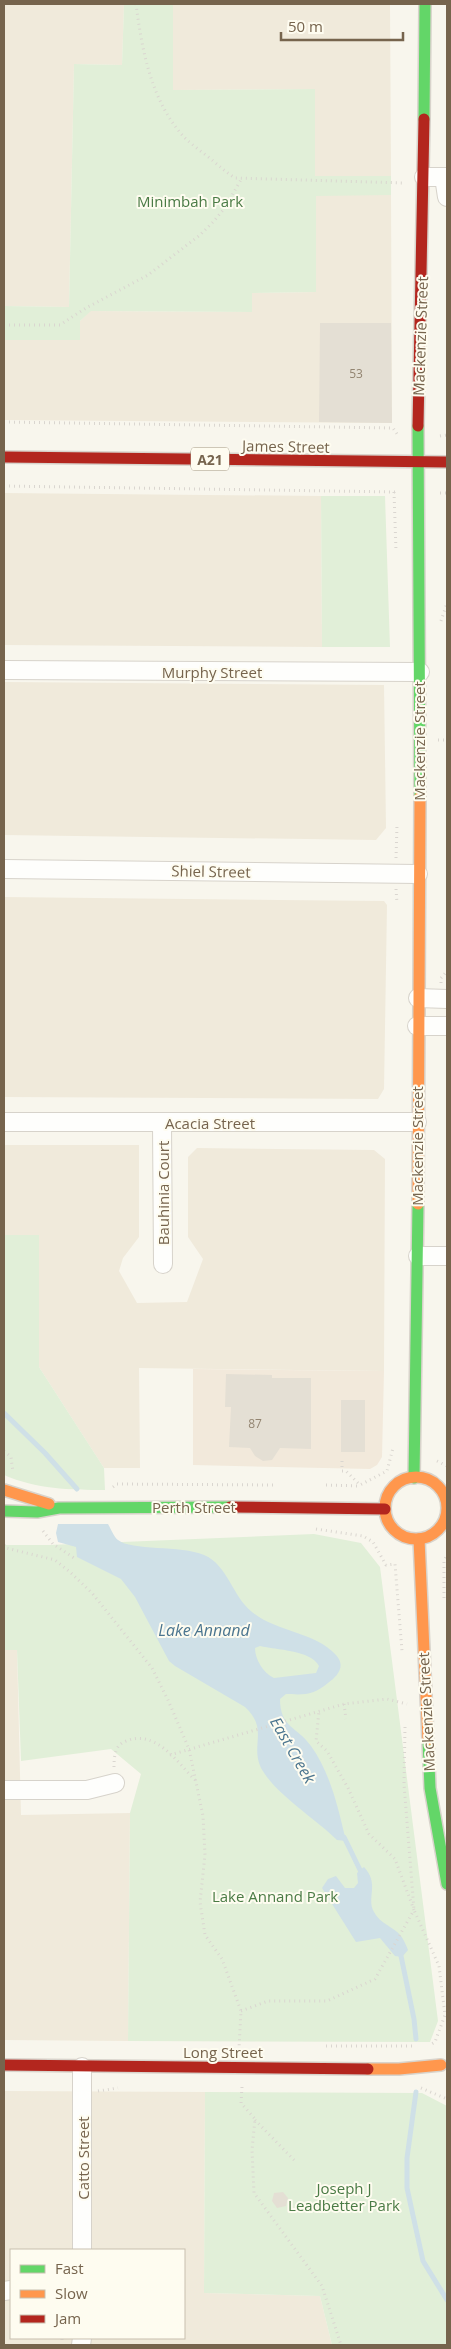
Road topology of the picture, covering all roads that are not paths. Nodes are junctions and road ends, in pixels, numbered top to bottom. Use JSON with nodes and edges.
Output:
{"nodes":[{"id":1,"x":425,"y":4,"type":"edge"},
{"id":2,"x":446,"y":177,"type":"edge"},
{"id":3,"x":416,"y":180,"type":"junction"},
{"id":4,"x":447,"y":198,"type":"edge"},
{"id":5,"x":4,"y":457,"type":"edge"},
{"id":6,"x":417,"y":462,"type":"junction"},
{"id":7,"x":447,"y":462,"type":"edge"},
{"id":8,"x":4,"y":670,"type":"edge"},
{"id":9,"x":420,"y":672,"type":"junction"},
{"id":10,"x":4,"y":869,"type":"edge"},
{"id":11,"x":418,"y":874,"type":"junction"},
{"id":12,"x":418,"y":998,"type":"junction"},
{"id":13,"x":447,"y":999,"type":"edge"},
{"id":14,"x":417,"y":1026,"type":"junction"},
{"id":15,"x":447,"y":1026,"type":"edge"},
{"id":16,"x":4,"y":1122,"type":"edge"},
{"id":17,"x":417,"y":1122,"type":"junction"},
{"id":18,"x":162,"y":1123,"type":"junction"},
{"id":19,"x":418,"y":1256,"type":"junction"},
{"id":20,"x":447,"y":1256,"type":"edge"},
{"id":21,"x":163,"y":1264,"type":"dead end"},
{"id":22,"x":414,"y":1478,"type":"junction"},
{"id":23,"x":4,"y":1490,"type":"edge"},
{"id":24,"x":447,"y":1507,"type":"edge"},
{"id":25,"x":59,"y":1508,"type":"junction"},
{"id":26,"x":385,"y":1509,"type":"junction"},
{"id":27,"x":4,"y":1511,"type":"edge"},
{"id":28,"x":419,"y":1539,"type":"junction"},
{"id":29,"x":115,"y":1783,"type":"road end"},
{"id":30,"x":439,"y":1788,"type":"edge"},
{"id":31,"x":4,"y":1790,"type":"edge"},
{"id":32,"x":447,"y":1884,"type":"edge"},
{"id":33,"x":442,"y":2064,"type":"dead end"},
{"id":34,"x":4,"y":2065,"type":"edge"},
{"id":35,"x":82,"y":2067,"type":"junction"},
{"id":36,"x":82,"y":2249,"type":"edge"}],
"edges":[{"from":1,"to":3,"type":"main road","name":"Mackenzie Street"},
{"from":2,"to":3,"type":"street"},
{"from":2,"to":4,"type":"street"},
{"from":3,"to":6,"type":"main road","name":"Mackenzie Street"},
{"from":5,"to":6,"type":"main road","name":"James Street","number":"A21"},
{"from":6,"to":7,"type":"main road","name":"James Street","number":"A21"},
{"from":6,"to":9,"type":"main road","name":"Mackenzie Street"},
{"from":8,"to":9,"type":"street","name":"Murphy Street"},
{"from":9,"to":11,"type":"main road","name":"Mackenzie Street"},
{"from":10,"to":11,"type":"street","name":"Shiel Street"},
{"from":11,"to":12,"type":"main road","name":"Mackenzie Street"},
{"from":12,"to":13,"type":"street"},
{"from":12,"to":14,"type":"main road","name":"Mackenzie Street"},
{"from":14,"to":15,"type":"street"},
{"from":14,"to":17,"type":"main road","name":"Mackenzie Street"},
{"from":16,"to":18,"type":"street","name":"Acacia Street"},
{"from":17,"to":18,"type":"street","name":"Acacia Street"},
{"from":17,"to":19,"type":"main road","name":"Mackenzie Street"},
{"from":18,"to":21,"type":"street","name":"Bauhinia Court"},
{"from":19,"to":20,"type":"street"},
{"from":19,"to":22,"type":"main road","name":"Mackenzie Street"},
{"from":22,"to":24,"type":"main road"},
{"from":22,"to":26,"type":"main road"},
{"from":23,"to":25,"type":"main road"},
{"from":24,"to":28,"type":"main road"},
{"from":25,"to":26,"type":"main road","name":"Perth Street"},
{"from":25,"to":27,"type":"main road","name":"Perth Street"},
{"from":26,"to":28,"type":"main road"},
{"from":28,"to":30,"type":"main road","name":"Mackenzie Street"},
{"from":29,"to":31,"type":"street"},
{"from":30,"to":32,"type":"main road","name":"Mackenzie Street"},
{"from":33,"to":35,"type":"main road","name":"Long Street"},
{"from":34,"to":35,"type":"main road","name":"Long Street"},
{"from":35,"to":36,"type":"street","name":"Catto Street"}]}
